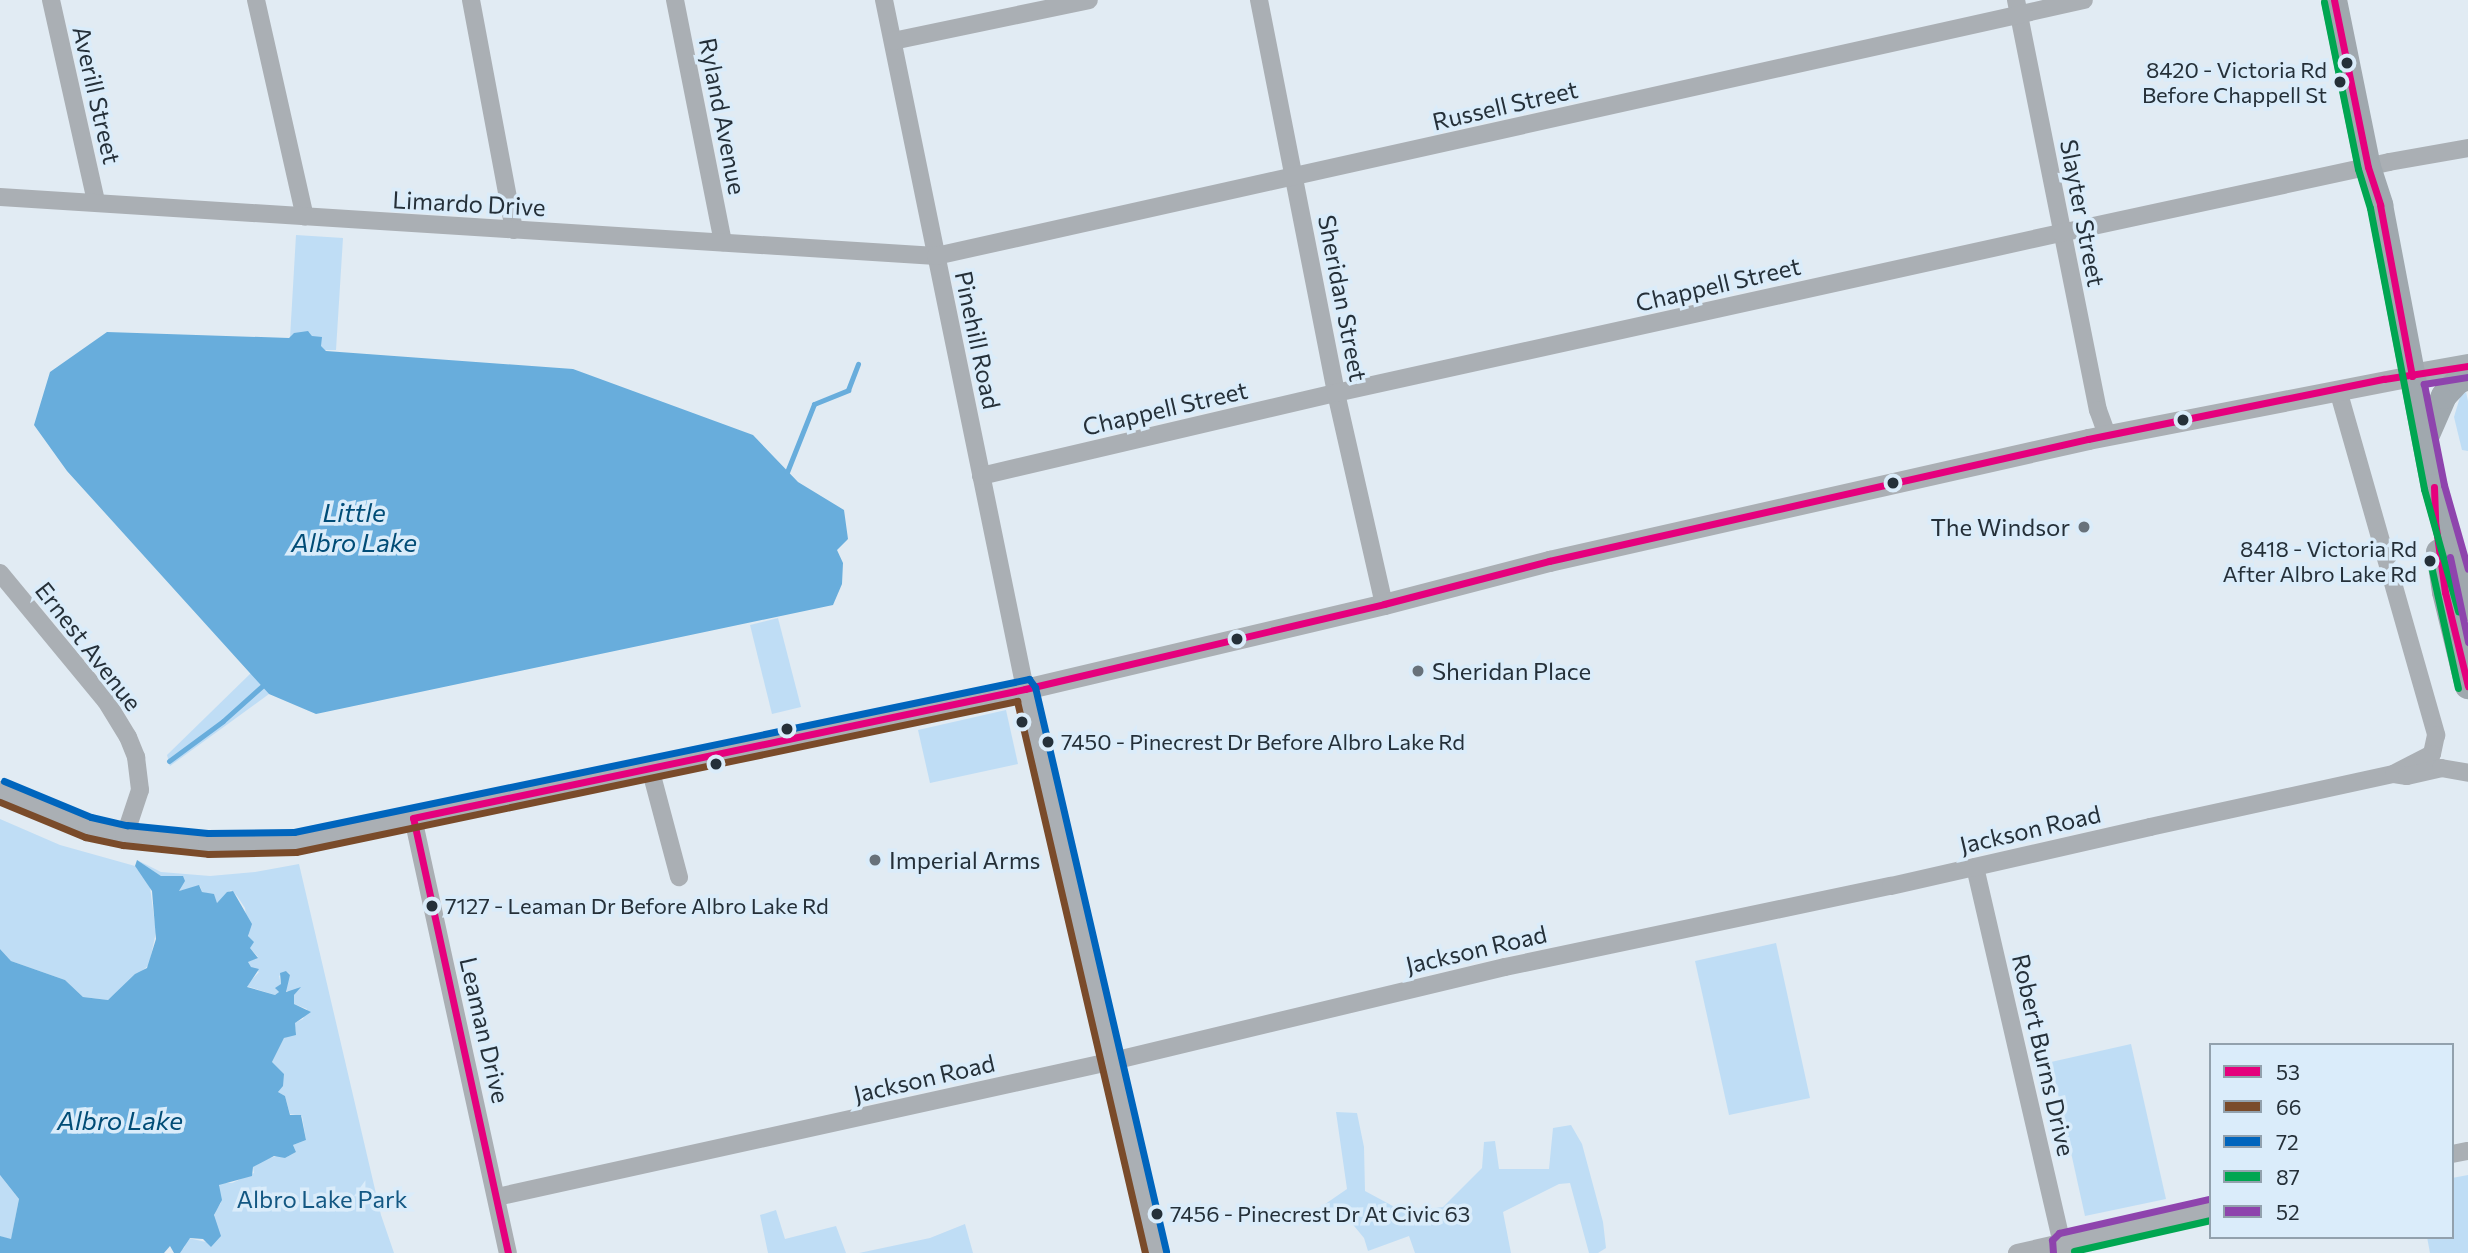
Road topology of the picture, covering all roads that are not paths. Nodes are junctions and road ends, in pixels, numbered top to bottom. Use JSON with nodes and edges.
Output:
{"nodes":[{"id":1,"x":51,"y":0,"type":"edge"},
{"id":2,"x":256,"y":0,"type":"edge"},
{"id":3,"x":471,"y":0,"type":"edge"},
{"id":4,"x":674,"y":0,"type":"edge"},
{"id":5,"x":884,"y":0,"type":"edge"},
{"id":6,"x":1089,"y":0,"type":"edge"},
{"id":7,"x":1259,"y":0,"type":"edge"},
{"id":8,"x":2084,"y":0,"type":"edge"},
{"id":9,"x":2334,"y":0,"type":"edge"},
{"id":10,"x":2017,"y":7,"type":"edge"},
{"id":11,"x":893,"y":41,"type":"junction"},
{"id":12,"x":2468,"y":148,"type":"edge"},
{"id":13,"x":2368,"y":167,"type":"junction"},
{"id":14,"x":1294,"y":177,"type":"junction"},
{"id":15,"x":0,"y":197,"type":"edge"},
{"id":16,"x":96,"y":202,"type":"junction"},
{"id":17,"x":304,"y":217,"type":"junction"},
{"id":18,"x":514,"y":230,"type":"junction"},
{"id":19,"x":2061,"y":233,"type":"junction"},
{"id":20,"x":723,"y":242,"type":"junction"},
{"id":21,"x":936,"y":256,"type":"junction"},
{"id":22,"x":2468,"y":366,"type":"edge"},
{"id":23,"x":2412,"y":376,"type":"junction"},
{"id":24,"x":2468,"y":377,"type":"edge"},
{"id":25,"x":2338,"y":390,"type":"junction"},
{"id":26,"x":1336,"y":393,"type":"junction"},
{"id":27,"x":2107,"y":435,"type":"junction"},
{"id":28,"x":2426,"y":437,"type":"junction"},
{"id":29,"x":981,"y":476,"type":"junction"},
{"id":30,"x":2434,"y":487,"type":"junction"},
{"id":31,"x":0,"y":573,"type":"edge"},
{"id":32,"x":1384,"y":604,"type":"junction"},
{"id":33,"x":2468,"y":608,"type":"edge"},
{"id":34,"x":2468,"y":686,"type":"edge"},
{"id":35,"x":1025,"y":689,"type":"junction"},
{"id":36,"x":649,"y":768,"type":"junction"},
{"id":37,"x":2468,"y":773,"type":"edge"},
{"id":38,"x":2394,"y":774,"type":"junction"},
{"id":39,"x":0,"y":791,"type":"edge"},
{"id":40,"x":412,"y":818,"type":"junction"},
{"id":41,"x":125,"y":835,"type":"junction"},
{"id":42,"x":1975,"y":867,"type":"junction"},
{"id":43,"x":679,"y":877,"type":"dead end"},
{"id":44,"x":1113,"y":1061,"type":"junction"},
{"id":45,"x":497,"y":1197,"type":"junction"},
{"id":46,"x":2209,"y":1210,"type":"edge"},
{"id":47,"x":2063,"y":1248,"type":"edge"},
{"id":48,"x":508,"y":1253,"type":"edge"},
{"id":49,"x":1156,"y":1253,"type":"edge"},
{"id":50,"x":2017,"y":1253,"type":"edge"}],
"edges":[{"from":1,"to":16,"type":"street","name":"Averill Street"},
{"from":2,"to":17,"type":"street"},
{"from":3,"to":18,"type":"street"},
{"from":4,"to":20,"type":"street","name":"Ryland Avenue"},
{"from":5,"to":11,"type":"street","name":"Pinehill Road"},
{"from":6,"to":11,"type":"street"},
{"from":7,"to":14,"type":"street","name":"Sheridan Street"},
{"from":8,"to":10,"type":"street","name":"Russell Street"},
{"from":9,"to":13,"type":"main road"},
{"from":10,"to":14,"type":"street","name":"Russell Street"},
{"from":10,"to":19,"type":"street","name":"Slayter Street"},
{"from":11,"to":21,"type":"street","name":"Pinehill Road"},
{"from":12,"to":13,"type":"street","name":"Chappell Street"},
{"from":13,"to":19,"type":"street","name":"Chappell Street"},
{"from":13,"to":23,"type":"main road"},
{"from":14,"to":21,"type":"street","name":"Russell Street"},
{"from":14,"to":26,"type":"street","name":"Sheridan Street"},
{"from":15,"to":16,"type":"street","name":"Limardo Drive"},
{"from":16,"to":17,"type":"street","name":"Limardo Drive"},
{"from":17,"to":18,"type":"street","name":"Limardo Drive"},
{"from":18,"to":20,"type":"street","name":"Limardo Drive"},
{"from":19,"to":26,"type":"street","name":"Chappell Street"},
{"from":19,"to":27,"type":"street","name":"Slayter Street"},
{"from":20,"to":21,"type":"street","name":"Limardo Drive"},
{"from":21,"to":29,"type":"street","name":"Pinehill Road"},
{"from":22,"to":23,"type":"main road"},
{"from":23,"to":25,"type":"street"},
{"from":23,"to":28,"type":"main road"},
{"from":24,"to":28,"type":"main road"},
{"from":25,"to":27,"type":"street"},
{"from":25,"to":38,"type":"street"},
{"from":26,"to":29,"type":"street","name":"Chappell Street"},
{"from":26,"to":32,"type":"street","name":"Sheridan Street"},
{"from":27,"to":32,"type":"street"},
{"from":28,"to":30,"type":"main road"},
{"from":29,"to":35,"type":"street","name":"Pinehill Road"},
{"from":30,"to":33,"type":"main road"},
{"from":30,"to":34,"type":"main road"},
{"from":31,"to":41,"type":"street","name":"Ernest Avenue"},
{"from":32,"to":35,"type":"street"},
{"from":35,"to":36,"type":"street"},
{"from":35,"to":44,"type":"street","name":"Pinehill Road"},
{"from":36,"to":40,"type":"street"},
{"from":36,"to":43,"type":"street"},
{"from":37,"to":38,"type":"street","name":"Jackson Road"},
{"from":38,"to":42,"type":"street","name":"Jackson Road"},
{"from":39,"to":41,"type":"street"},
{"from":40,"to":41,"type":"street"},
{"from":40,"to":45,"type":"street","name":"Leaman Drive"},
{"from":42,"to":44,"type":"street","name":"Jackson Road"},
{"from":42,"to":47,"type":"street","name":"Robert Burns Drive"},
{"from":44,"to":45,"type":"street","name":"Jackson Road"},
{"from":44,"to":49,"type":"street","name":"Pinehill Road"},
{"from":45,"to":48,"type":"street","name":"Leaman Drive"},
{"from":46,"to":47,"type":"street"},
{"from":47,"to":50,"type":"street"}]}
